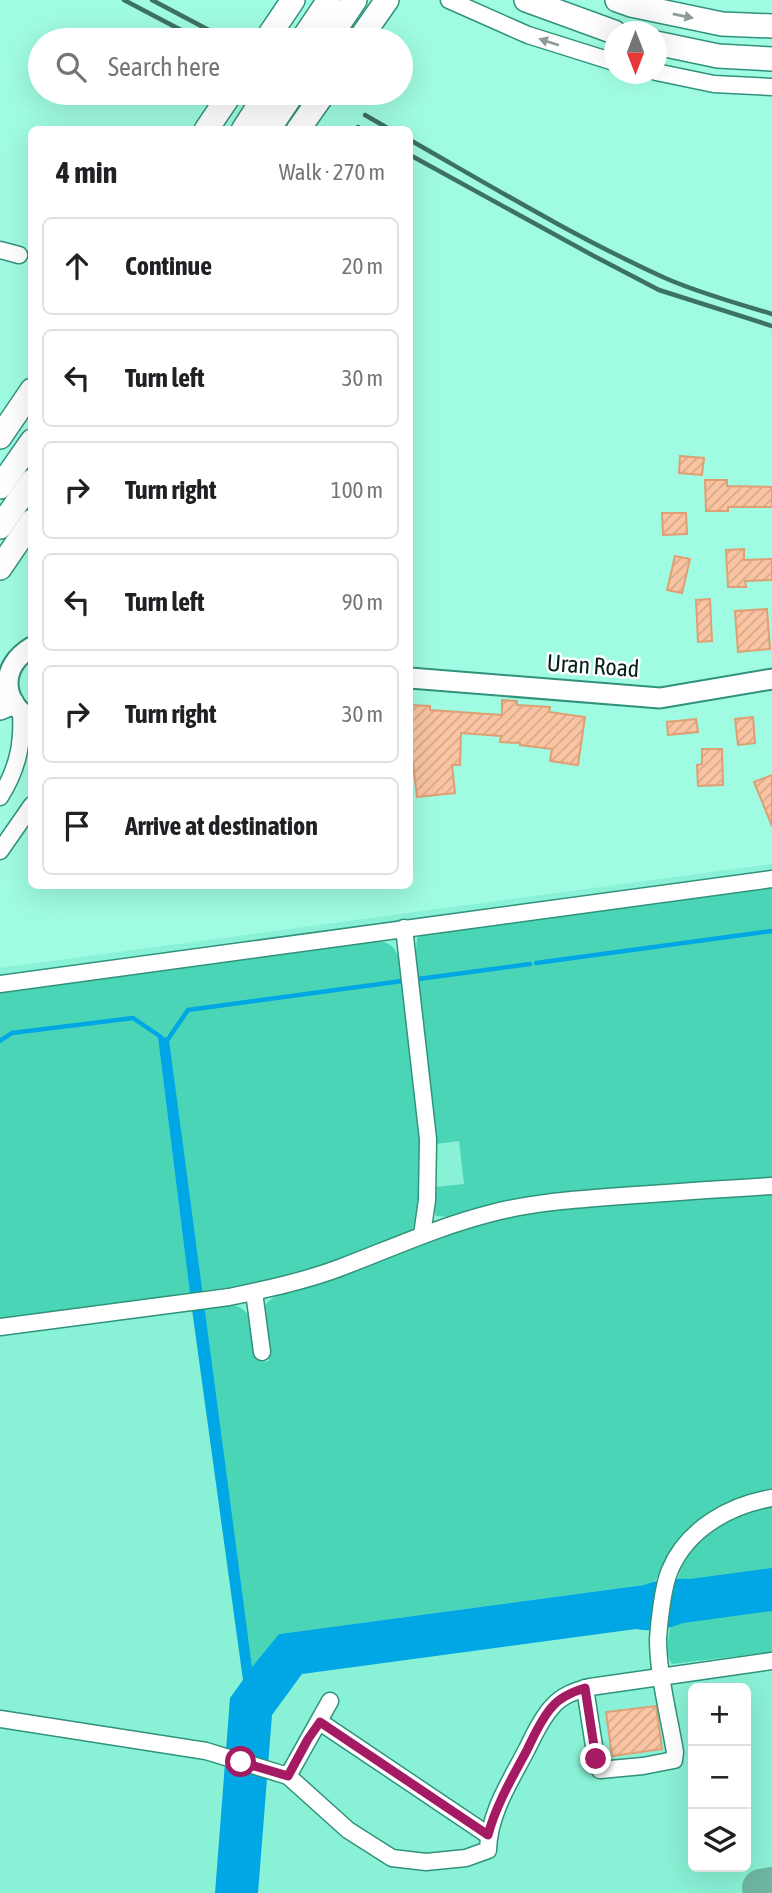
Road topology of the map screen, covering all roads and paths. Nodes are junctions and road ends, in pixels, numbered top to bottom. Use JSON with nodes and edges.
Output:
{"nodes":[{"id":1,"x":293,"y":0,"type":"edge"},
{"id":2,"x":329,"y":0,"type":"edge"},
{"id":3,"x":355,"y":0,"type":"edge"},
{"id":4,"x":387,"y":0,"type":"edge"},
{"id":5,"x":449,"y":0,"type":"edge"},
{"id":6,"x":526,"y":0,"type":"edge"},
{"id":7,"x":617,"y":0,"type":"edge"},
{"id":8,"x":772,"y":26,"type":"edge"},
{"id":9,"x":274,"y":28,"type":"edge"},
{"id":10,"x":310,"y":28,"type":"edge"},
{"id":11,"x":336,"y":28,"type":"edge"},
{"id":12,"x":367,"y":28,"type":"edge"},
{"id":13,"x":604,"y":29,"type":"edge"},
{"id":14,"x":667,"y":45,"type":"edge"},
{"id":15,"x":604,"y":59,"type":"edge"},
{"id":16,"x":772,"y":59,"type":"edge"},
{"id":17,"x":667,"y":74,"type":"edge"},
{"id":18,"x":772,"y":87,"type":"edge"},
{"id":19,"x":223,"y":105,"type":"edge"},
{"id":20,"x":259,"y":105,"type":"edge"},
{"id":21,"x":285,"y":105,"type":"edge"},
{"id":22,"x":316,"y":105,"type":"edge"},
{"id":23,"x":209,"y":126,"type":"edge"},
{"id":24,"x":246,"y":126,"type":"edge"},
{"id":25,"x":271,"y":126,"type":"edge"},
{"id":26,"x":302,"y":126,"type":"edge"},
{"id":27,"x":0,"y":250,"type":"edge"},
{"id":28,"x":19,"y":255,"type":"dead end"},
{"id":29,"x":28,"y":396,"type":"edge"},
{"id":30,"x":0,"y":437,"type":"edge"},
{"id":31,"x":28,"y":447,"type":"edge"},
{"id":32,"x":0,"y":487,"type":"edge"},
{"id":33,"x":28,"y":487,"type":"edge"},
{"id":34,"x":0,"y":527,"type":"edge"},
{"id":35,"x":28,"y":528,"type":"edge"},
{"id":36,"x":0,"y":568,"type":"edge"},
{"id":37,"x":26,"y":650,"type":"edge"},
{"id":38,"x":0,"y":651,"type":"edge"},
{"id":39,"x":413,"y":678,"type":"edge"},
{"id":40,"x":772,"y":679,"type":"edge"},
{"id":41,"x":12,"y":703,"type":"edge"},
{"id":42,"x":0,"y":797,"type":"edge"},
{"id":43,"x":28,"y":810,"type":"edge"},
{"id":44,"x":0,"y":851,"type":"edge"},
{"id":45,"x":772,"y":879,"type":"edge"},
{"id":46,"x":404,"y":929,"type":"junction"},
{"id":47,"x":0,"y":984,"type":"edge"},
{"id":48,"x":772,"y":1186,"type":"edge"},
{"id":49,"x":422,"y":1235,"type":"junction"},
{"id":50,"x":254,"y":1292,"type":"junction"},
{"id":51,"x":0,"y":1327,"type":"edge"},
{"id":52,"x":262,"y":1352,"type":"dead end"},
{"id":53,"x":772,"y":1498,"type":"edge"},
{"id":54,"x":772,"y":1661,"type":"edge"},
{"id":55,"x":662,"y":1676,"type":"junction"},
{"id":56,"x":585,"y":1688,"type":"junction"},
{"id":57,"x":330,"y":1701,"type":"dead end"},
{"id":58,"x":0,"y":1719,"type":"edge"},
{"id":59,"x":320,"y":1722,"type":"junction"},
{"id":60,"x":288,"y":1776,"type":"junction"},
{"id":61,"x":488,"y":1835,"type":"junction"}],
"edges":[{"from":1,"to":9,"type":"highway"},
{"from":2,"to":10,"type":"highway"},
{"from":3,"to":11,"type":"highway"},
{"from":4,"to":12,"type":"highway"},
{"from":15,"to":5,"type":"street","one_way":true},
{"from":6,"to":13,"type":"highway"},
{"from":7,"to":8,"type":"highway","one_way":true},
{"from":14,"to":16,"type":"highway"},
{"from":17,"to":18,"type":"street"},
{"from":19,"to":23,"type":"highway"},
{"from":20,"to":24,"type":"highway"},
{"from":21,"to":25,"type":"highway"},
{"from":22,"to":26,"type":"highway"},
{"from":27,"to":28,"type":"street"},
{"from":29,"to":30,"type":"highway"},
{"from":31,"to":32,"type":"highway"},
{"from":33,"to":34,"type":"highway"},
{"from":35,"to":36,"type":"highway"},
{"from":37,"to":38,"type":"main road"},
{"from":37,"to":41,"type":"main road"},
{"from":39,"to":40,"type":"main road","name":"Uran Road"},
{"from":41,"to":42,"type":"street"},
{"from":43,"to":44,"type":"street"},
{"from":45,"to":46,"type":"street"},
{"from":46,"to":47,"type":"street"},
{"from":46,"to":49,"type":"street"},
{"from":48,"to":49,"type":"street"},
{"from":49,"to":50,"type":"street"},
{"from":50,"to":51,"type":"street"},
{"from":50,"to":52,"type":"street"},
{"from":53,"to":55,"type":"street"},
{"from":54,"to":55,"type":"street"},
{"from":55,"to":56,"type":"street"},
{"from":55,"to":56,"type":"street"},
{"from":56,"to":61,"type":"street"},
{"from":57,"to":59,"type":"street"},
{"from":58,"to":60,"type":"street"},
{"from":59,"to":60,"type":"street"},
{"from":59,"to":61,"type":"street"},
{"from":60,"to":61,"type":"street"}]}
